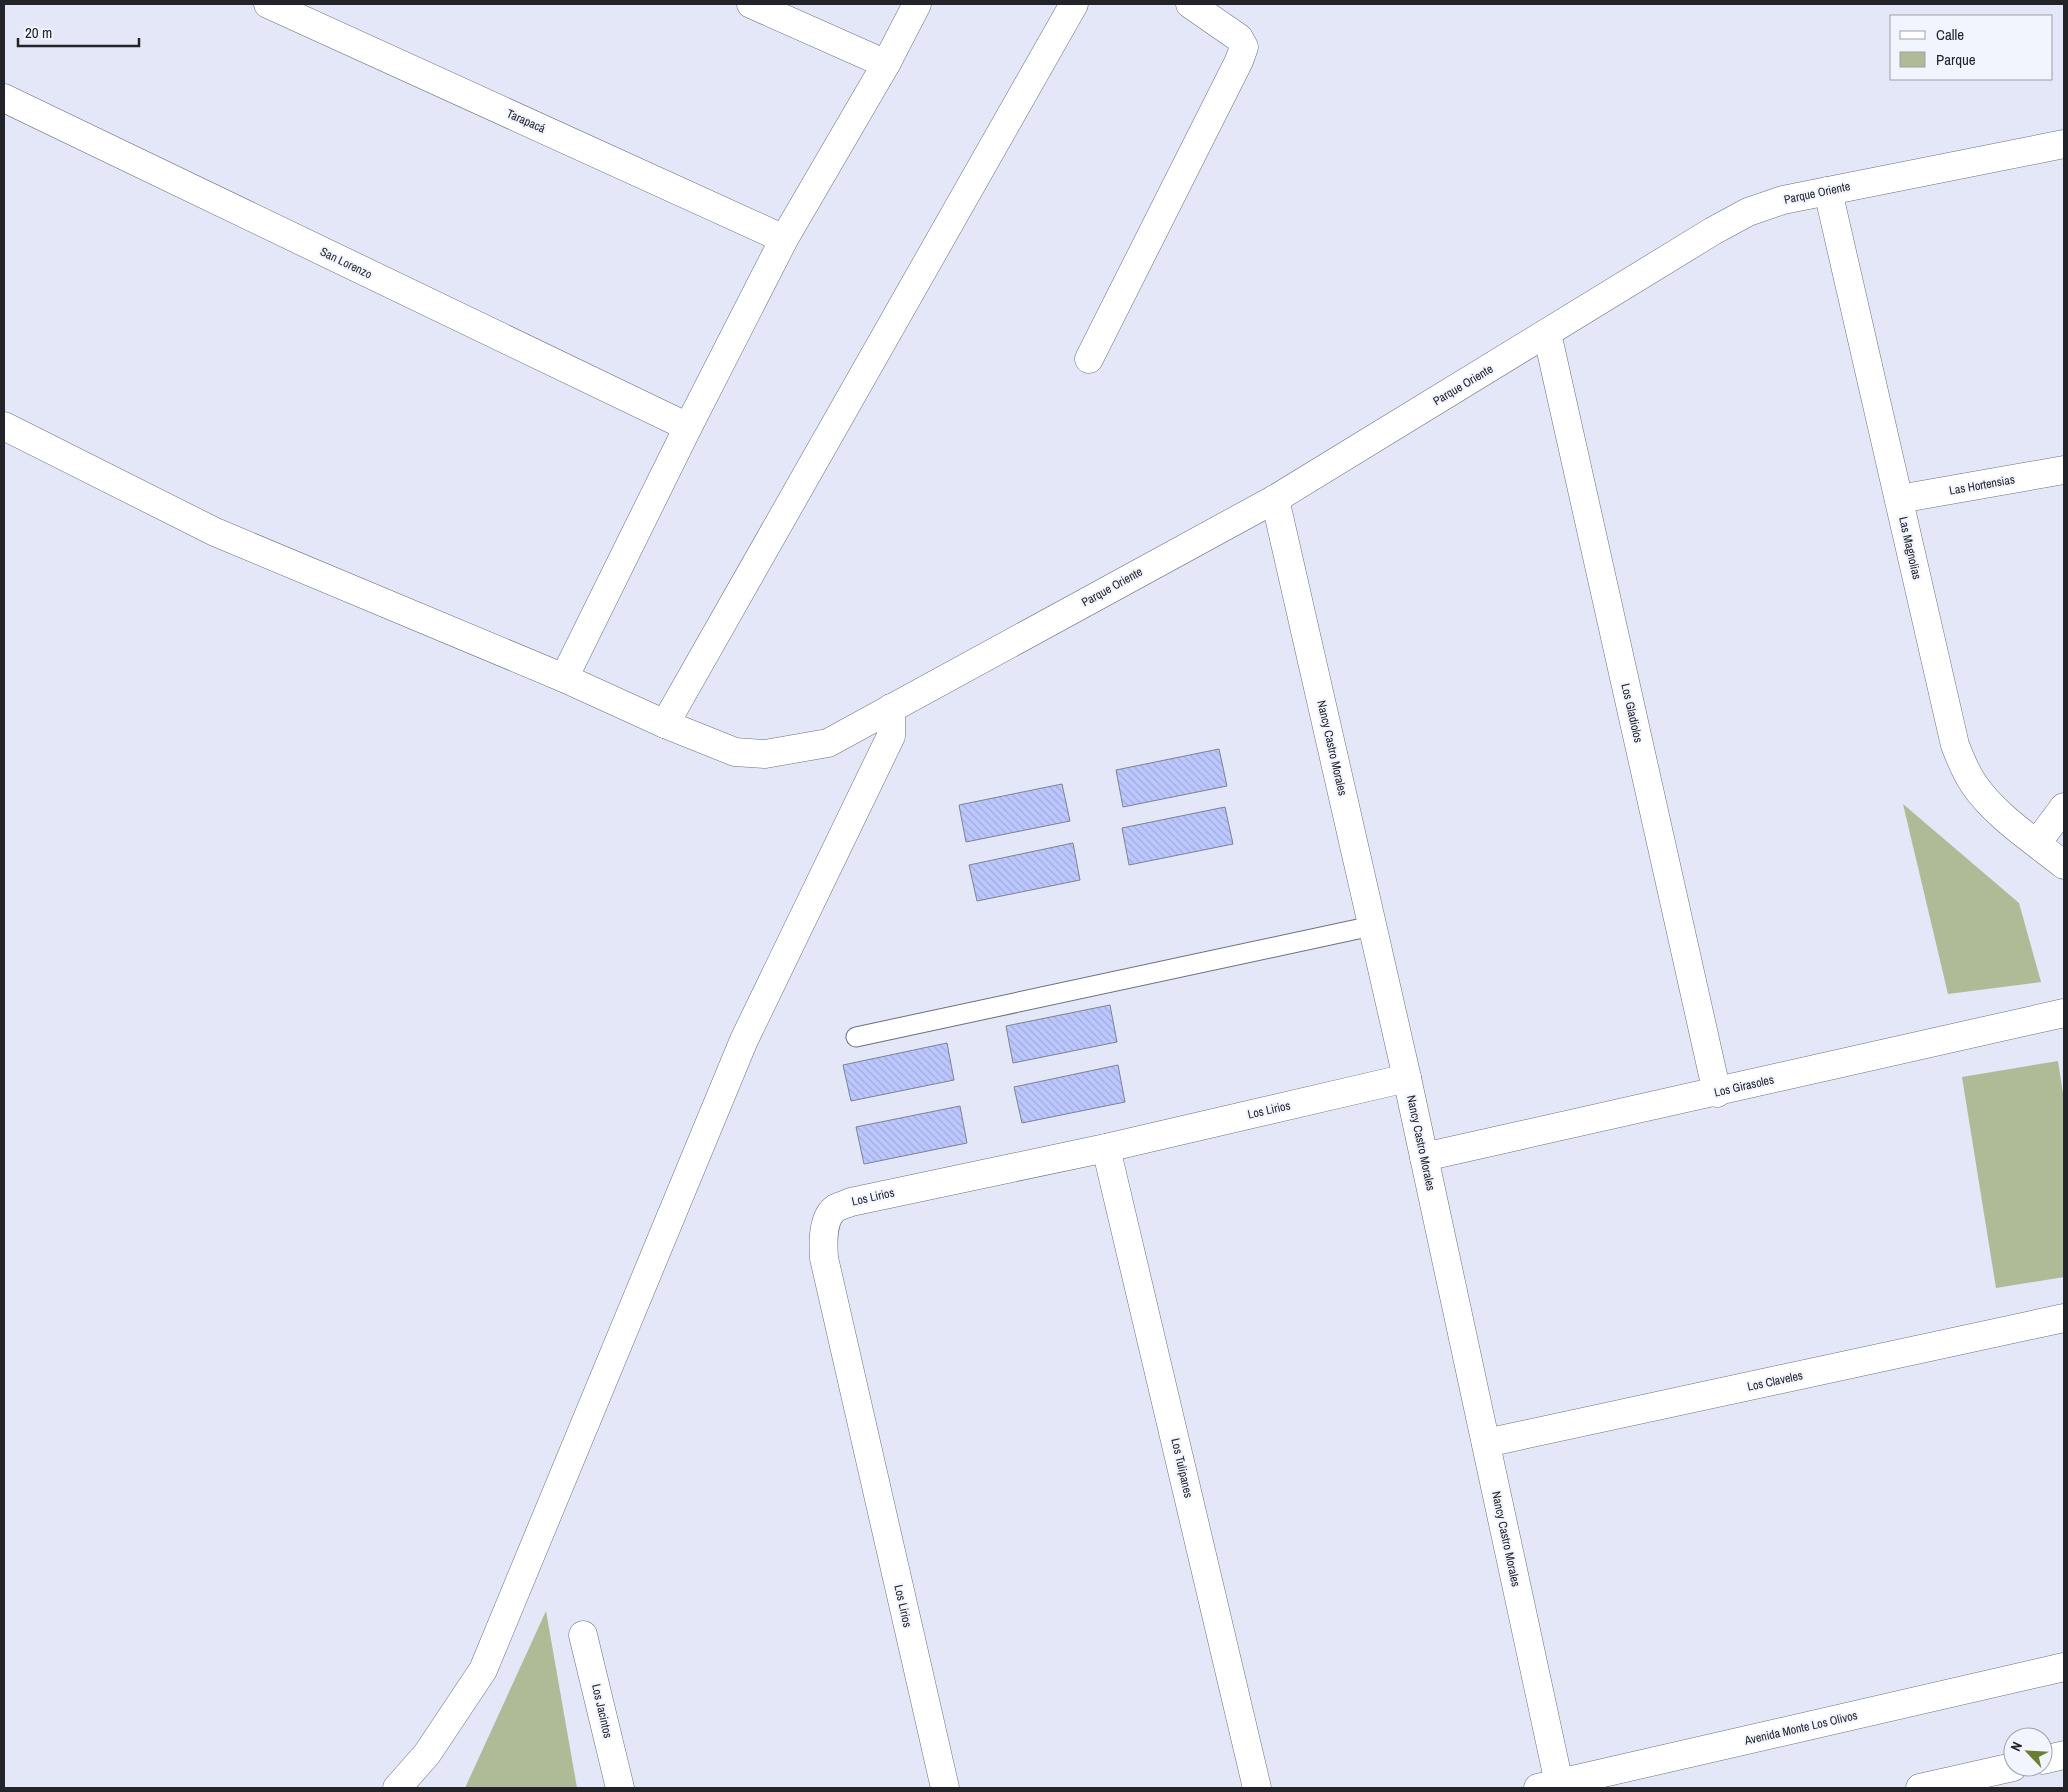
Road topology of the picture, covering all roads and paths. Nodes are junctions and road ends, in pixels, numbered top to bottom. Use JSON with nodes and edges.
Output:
{"nodes":[{"id":1,"x":268,"y":4,"type":"edge"},
{"id":2,"x":751,"y":4,"type":"edge"},
{"id":3,"x":917,"y":4,"type":"edge"},
{"id":4,"x":1074,"y":4,"type":"edge"},
{"id":5,"x":1190,"y":4,"type":"edge"},
{"id":6,"x":886,"y":64,"type":"junction"},
{"id":7,"x":4,"y":98,"type":"edge"},
{"id":8,"x":2064,"y":144,"type":"edge"},
{"id":9,"x":1828,"y":190,"type":"junction"},
{"id":10,"x":784,"y":239,"type":"junction"},
{"id":11,"x":1547,"y":333,"type":"junction"},
{"id":12,"x":1089,"y":359,"type":"dead end"},
{"id":13,"x":4,"y":426,"type":"edge"},
{"id":14,"x":688,"y":427,"type":"junction"},
{"id":15,"x":2064,"y":470,"type":"edge"},
{"id":16,"x":1275,"y":498,"type":"junction"},
{"id":17,"x":1899,"y":500,"type":"junction"},
{"id":18,"x":564,"y":678,"type":"junction"},
{"id":19,"x":891,"y":708,"type":"junction"},
{"id":20,"x":665,"y":724,"type":"junction"},
{"id":21,"x":2064,"y":807,"type":"edge"},
{"id":22,"x":2037,"y":843,"type":"junction"},
{"id":23,"x":2064,"y":865,"type":"edge"},
{"id":24,"x":1372,"y":926,"type":"junction"},
{"id":25,"x":2064,"y":1013,"type":"edge"},
{"id":26,"x":856,"y":1037,"type":"dead end"},
{"id":27,"x":1407,"y":1078,"type":"junction"},
{"id":28,"x":1717,"y":1093,"type":"junction"},
{"id":29,"x":1106,"y":1148,"type":"junction"},
{"id":30,"x":1424,"y":1158,"type":"junction"},
{"id":31,"x":2064,"y":1318,"type":"edge"},
{"id":32,"x":1486,"y":1443,"type":"junction"},
{"id":33,"x":583,"y":1634,"type":"dead end"},
{"id":34,"x":2064,"y":1667,"type":"edge"},
{"id":35,"x":2003,"y":1769,"type":"edge"},
{"id":36,"x":1552,"y":1787,"type":"edge"},
{"id":37,"x":397,"y":1788,"type":"edge"},
{"id":38,"x":620,"y":1788,"type":"edge"},
{"id":39,"x":945,"y":1788,"type":"edge"},
{"id":40,"x":1258,"y":1788,"type":"edge"},
{"id":41,"x":1920,"y":1788,"type":"edge"}],
"edges":[{"from":1,"to":10,"type":"street","name":"Tarapacá"},
{"from":2,"to":6,"type":"street"},
{"from":3,"to":6,"type":"street"},
{"from":4,"to":20,"type":"street"},
{"from":5,"to":12,"type":"street"},
{"from":6,"to":10,"type":"street"},
{"from":7,"to":14,"type":"street","name":"San Lorenzo"},
{"from":8,"to":9,"type":"street","name":"Parque Oriente"},
{"from":9,"to":11,"type":"street","name":"Parque Oriente"},
{"from":9,"to":17,"type":"street","name":"Las Magnolias"},
{"from":10,"to":14,"type":"street"},
{"from":11,"to":16,"type":"street","name":"Parque Oriente"},
{"from":11,"to":28,"type":"street","name":"Los Gladiolos"},
{"from":13,"to":18,"type":"street","name":"Parque Oriente"},
{"from":14,"to":18,"type":"street"},
{"from":15,"to":17,"type":"street","name":"Las Hortensias"},
{"from":16,"to":19,"type":"street","name":"Parque Oriente"},
{"from":16,"to":24,"type":"street","name":"Nancy Castro Morales"},
{"from":17,"to":22,"type":"street","name":"Las Magnolias"},
{"from":18,"to":20,"type":"street","name":"Parque Oriente"},
{"from":19,"to":20,"type":"street","name":"Parque Oriente"},
{"from":19,"to":37,"type":"street"},
{"from":21,"to":22,"type":"street"},
{"from":22,"to":23,"type":"street","name":"Las Magnolias"},
{"from":24,"to":26,"type":"lane"},
{"from":24,"to":27,"type":"street","name":"Nancy Castro Morales"},
{"from":25,"to":28,"type":"street","name":"Los Girasoles"},
{"from":27,"to":29,"type":"street","name":"Los Lirios"},
{"from":27,"to":30,"type":"street","name":"Nancy Castro Morales"},
{"from":28,"to":30,"type":"street","name":"Los Girasoles"},
{"from":29,"to":39,"type":"street","name":"Los Lirios"},
{"from":29,"to":40,"type":"street","name":"Los Tulipanes"},
{"from":30,"to":32,"type":"street","name":"Nancy Castro Morales"},
{"from":31,"to":32,"type":"street","name":"Los Claveles"},
{"from":32,"to":36,"type":"street","name":"Nancy Castro Morales"},
{"from":33,"to":38,"type":"street","name":"Los Jacintos"},
{"from":34,"to":36,"type":"street","name":"Avenida Monte Los Olivos"},
{"from":35,"to":41,"type":"street"}]}
